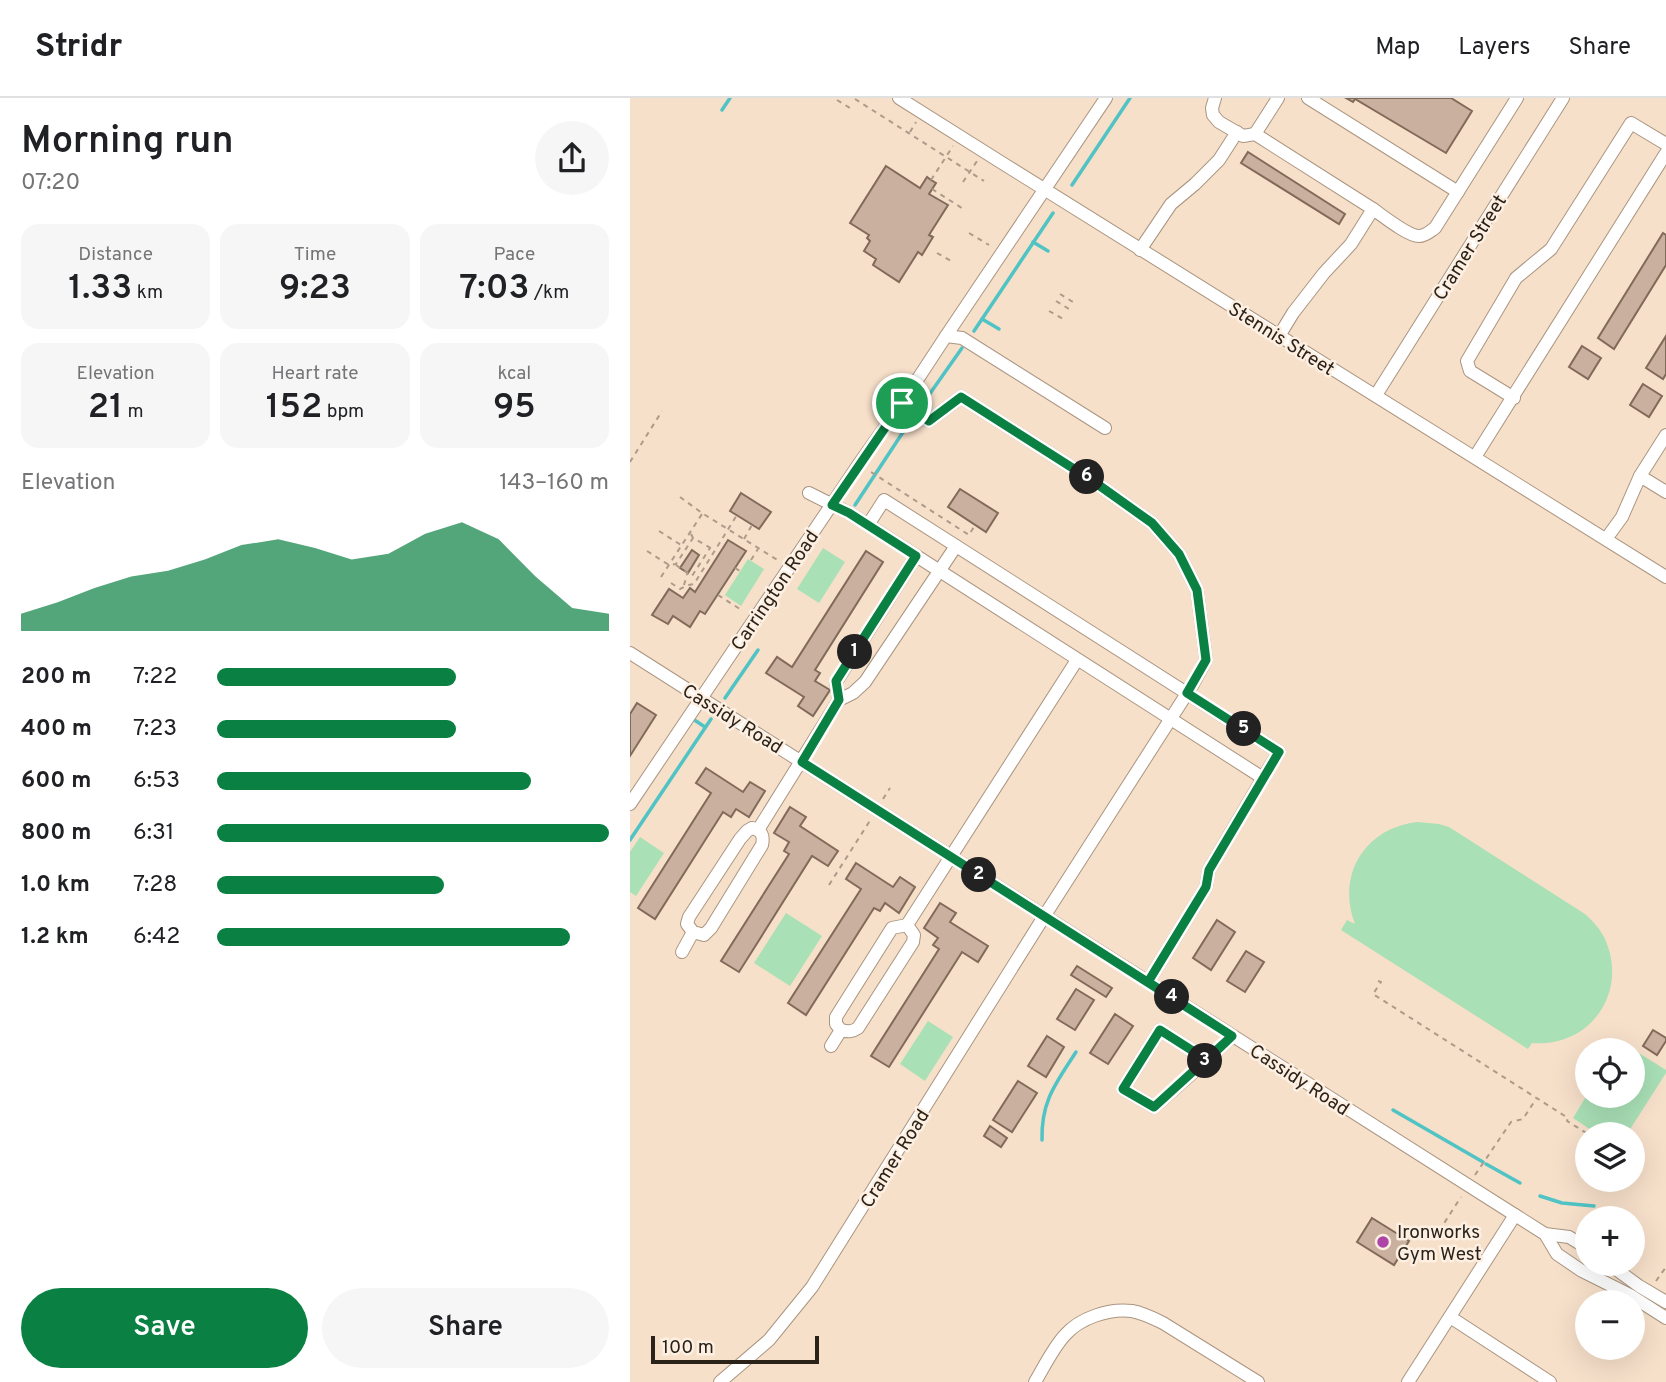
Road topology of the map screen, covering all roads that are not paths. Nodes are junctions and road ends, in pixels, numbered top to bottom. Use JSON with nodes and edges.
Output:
{"nodes":[{"id":1,"x":899,"y":98,"type":"edge"},
{"id":2,"x":1106,"y":98,"type":"edge"},
{"id":3,"x":1215,"y":98,"type":"edge"},
{"id":4,"x":1278,"y":98,"type":"edge"},
{"id":5,"x":1308,"y":98,"type":"edge"},
{"id":6,"x":1563,"y":98,"type":"edge"},
{"id":7,"x":1512,"y":100,"type":"edge"},
{"id":8,"x":1237,"y":132,"type":"junction"},
{"id":9,"x":1255,"y":134,"type":"junction"},
{"id":10,"x":1666,"y":144,"type":"edge"},
{"id":11,"x":1666,"y":153,"type":"edge"},
{"id":12,"x":1044,"y":190,"type":"junction"},
{"id":13,"x":1458,"y":192,"type":"junction"},
{"id":14,"x":1373,"y":209,"type":"junction"},
{"id":15,"x":1140,"y":250,"type":"junction"},
{"id":16,"x":946,"y":336,"type":"junction"},
{"id":17,"x":1279,"y":336,"type":"junction"},
{"id":18,"x":1376,"y":395,"type":"junction"},
{"id":19,"x":1514,"y":398,"type":"junction"},
{"id":20,"x":902,"y":403,"type":"junction"},
{"id":21,"x":1105,"y":428,"type":"dead end"},
{"id":22,"x":1666,"y":435,"type":"edge"},
{"id":23,"x":1475,"y":457,"type":"junction"},
{"id":24,"x":1640,"y":476,"type":"junction"},
{"id":25,"x":1666,"y":492,"type":"edge"},
{"id":26,"x":810,"y":493,"type":"dead end"},
{"id":27,"x":832,"y":505,"type":"junction"},
{"id":28,"x":868,"y":525,"type":"junction"},
{"id":29,"x":1606,"y":539,"type":"junction"},
{"id":30,"x":956,"y":546,"type":"junction"},
{"id":31,"x":916,"y":556,"type":"junction"},
{"id":32,"x":940,"y":571,"type":"junction"},
{"id":33,"x":1666,"y":576,"type":"edge"},
{"id":34,"x":630,"y":653,"type":"edge"},
{"id":35,"x":1077,"y":660,"type":"junction"},
{"id":36,"x":1187,"y":693,"type":"junction"},
{"id":37,"x":701,"y":698,"type":"junction"},
{"id":38,"x":839,"y":700,"type":"junction"},
{"id":39,"x":1170,"y":720,"type":"junction"},
{"id":40,"x":802,"y":762,"type":"junction"},
{"id":41,"x":1263,"y":778,"type":"junction"},
{"id":42,"x":630,"y":804,"type":"edge"},
{"id":43,"x":758,"y":830,"type":"junction"},
{"id":44,"x":951,"y":857,"type":"junction"},
{"id":45,"x":1045,"y":915,"type":"junction"},
{"id":46,"x":907,"y":925,"type":"junction"},
{"id":47,"x":693,"y":932,"type":"junction"},
{"id":48,"x":682,"y":952,"type":"dead end"},
{"id":49,"x":1148,"y":982,"type":"junction"},
{"id":50,"x":841,"y":1030,"type":"junction"},
{"id":51,"x":1232,"y":1036,"type":"junction"},
{"id":52,"x":831,"y":1046,"type":"dead end"},
{"id":53,"x":1207,"y":1060,"type":"junction"},
{"id":54,"x":1515,"y":1215,"type":"junction"},
{"id":55,"x":1545,"y":1234,"type":"junction"},
{"id":56,"x":1575,"y":1241,"type":"edge"},
{"id":57,"x":1625,"y":1276,"type":"edge"},
{"id":58,"x":1666,"y":1303,"type":"edge"},
{"id":59,"x":1450,"y":1317,"type":"junction"},
{"id":60,"x":1666,"y":1318,"type":"edge"},
{"id":61,"x":720,"y":1382,"type":"edge"},
{"id":62,"x":1035,"y":1382,"type":"edge"},
{"id":63,"x":1258,"y":1382,"type":"edge"},
{"id":64,"x":1408,"y":1382,"type":"edge"},
{"id":65,"x":1550,"y":1382,"type":"edge"}],
"edges":[{"from":1,"to":12,"type":"street","name":"Stennis Street"},
{"from":2,"to":12,"type":"street","name":"Carrington Road"},
{"from":3,"to":8,"type":"street"},
{"from":4,"to":9,"type":"street"},
{"from":5,"to":13,"type":"street"},
{"from":6,"to":18,"type":"street","name":"Cramer Street"},
{"from":7,"to":13,"type":"street"},
{"from":8,"to":9,"type":"street"},
{"from":8,"to":15,"type":"street"},
{"from":9,"to":14,"type":"street"},
{"from":10,"to":19,"type":"street"},
{"from":11,"to":19,"type":"street"},
{"from":12,"to":15,"type":"street","name":"Stennis Street"},
{"from":12,"to":16,"type":"street","name":"Carrington Road"},
{"from":13,"to":14,"type":"street"},
{"from":14,"to":17,"type":"street"},
{"from":15,"to":17,"type":"street","name":"Stennis Street"},
{"from":16,"to":20,"type":"street","name":"Carrington Road"},
{"from":16,"to":21,"type":"street"},
{"from":17,"to":18,"type":"street","name":"Stennis Street"},
{"from":18,"to":23,"type":"street","name":"Stennis Street"},
{"from":19,"to":23,"type":"street"},
{"from":20,"to":27,"type":"street","name":"Carrington Road"},
{"from":20,"to":36,"type":"street","name":"Cramer Road"},
{"from":22,"to":24,"type":"street"},
{"from":23,"to":29,"type":"street","name":"Stennis Street"},
{"from":24,"to":25,"type":"street"},
{"from":24,"to":29,"type":"street"},
{"from":26,"to":27,"type":"street"},
{"from":27,"to":28,"type":"street"},
{"from":27,"to":37,"type":"street","name":"Carrington Road"},
{"from":28,"to":30,"type":"street"},
{"from":28,"to":31,"type":"street"},
{"from":29,"to":33,"type":"street","name":"Stennis Street"},
{"from":30,"to":32,"type":"street"},
{"from":30,"to":36,"type":"street"},
{"from":31,"to":32,"type":"street"},
{"from":31,"to":38,"type":"street"},
{"from":32,"to":35,"type":"street"},
{"from":32,"to":38,"type":"street"},
{"from":34,"to":37,"type":"street","name":"Cassidy Road"},
{"from":35,"to":39,"type":"street"},
{"from":35,"to":44,"type":"street"},
{"from":36,"to":39,"type":"street","name":"Cramer Road"},
{"from":36,"to":41,"type":"street"},
{"from":37,"to":40,"type":"street","name":"Cassidy Road"},
{"from":37,"to":42,"type":"street","name":"Carrington Road"},
{"from":38,"to":40,"type":"street"},
{"from":39,"to":41,"type":"street"},
{"from":39,"to":45,"type":"street","name":"Cramer Road"},
{"from":40,"to":43,"type":"street"},
{"from":40,"to":44,"type":"street","name":"Cassidy Road"},
{"from":41,"to":49,"type":"street"},
{"from":43,"to":47,"type":"street"},
{"from":43,"to":47,"type":"street"},
{"from":44,"to":45,"type":"street","name":"Cassidy Road"},
{"from":44,"to":46,"type":"street"},
{"from":45,"to":49,"type":"street","name":"Cassidy Road"},
{"from":45,"to":61,"type":"street","name":"Cramer Road"},
{"from":46,"to":50,"type":"street"},
{"from":46,"to":50,"type":"street"},
{"from":47,"to":48,"type":"street"},
{"from":49,"to":51,"type":"street","name":"Cassidy Road"},
{"from":50,"to":52,"type":"street"},
{"from":51,"to":53,"type":"street"},
{"from":51,"to":54,"type":"street","name":"Cassidy Road"},
{"from":53,"to":53,"type":"street"},
{"from":54,"to":55,"type":"street","name":"Cassidy Road"},
{"from":54,"to":59,"type":"street"},
{"from":55,"to":56,"type":"street","name":"Cassidy Road"},
{"from":55,"to":60,"type":"street","name":"Cassidy Road"},
{"from":57,"to":58,"type":"street"},
{"from":59,"to":64,"type":"street"},
{"from":59,"to":65,"type":"street"},
{"from":62,"to":63,"type":"street"}]}
